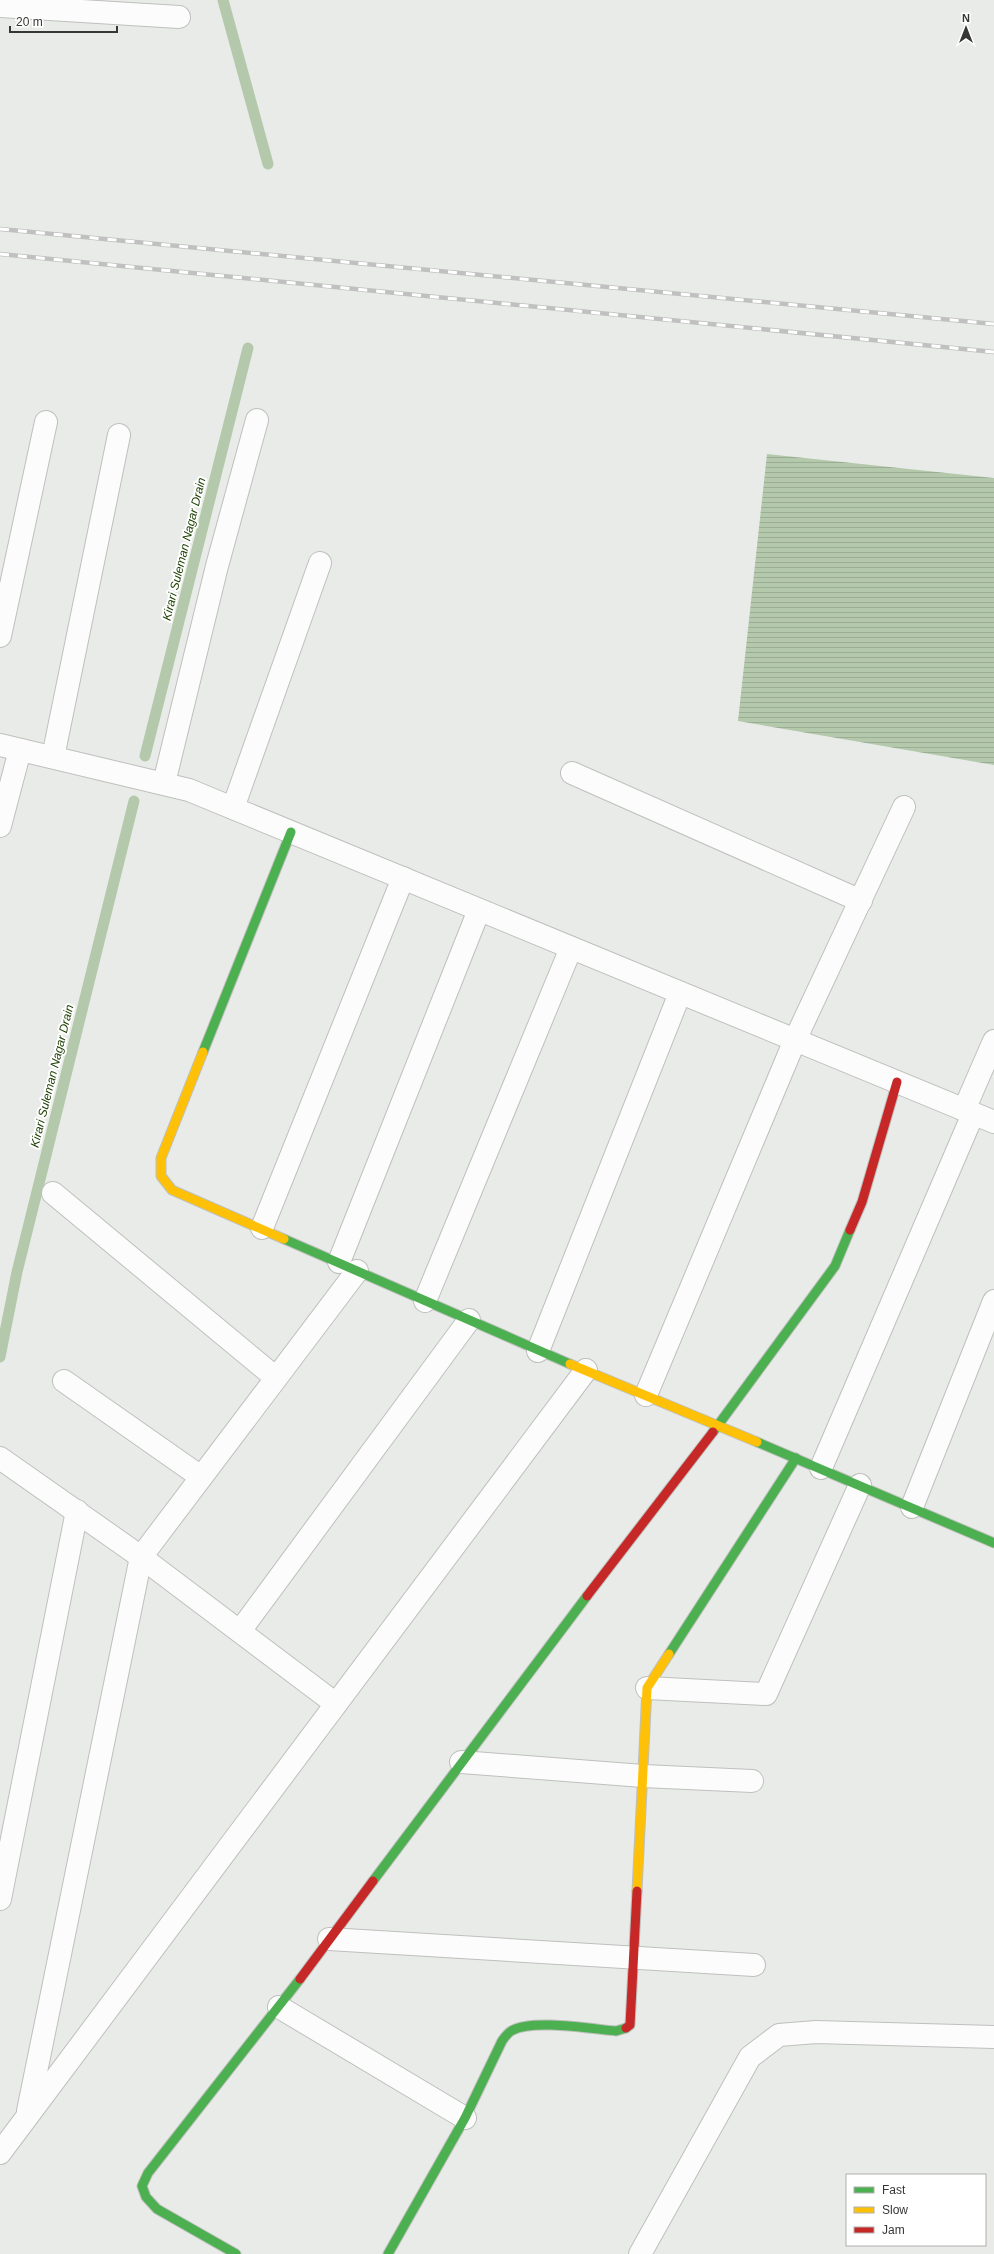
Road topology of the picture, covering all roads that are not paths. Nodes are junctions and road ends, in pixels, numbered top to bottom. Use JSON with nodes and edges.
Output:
{"nodes":[{"id":1,"x":0,"y":6,"type":"edge"},
{"id":2,"x":179,"y":17,"type":"dead end"},
{"id":3,"x":257,"y":420,"type":"dead end"},
{"id":4,"x":46,"y":422,"type":"dead end"},
{"id":5,"x":119,"y":435,"type":"dead end"},
{"id":6,"x":320,"y":563,"type":"dead end"},
{"id":7,"x":0,"y":636,"type":"edge"},
{"id":8,"x":10,"y":747,"type":"edge"},
{"id":9,"x":53,"y":758,"type":"junction"},
{"id":10,"x":572,"y":774,"type":"dead end"},
{"id":11,"x":164,"y":783,"type":"junction"},
{"id":12,"x":904,"y":807,"type":"dead end"},
{"id":13,"x":233,"y":808,"type":"junction"},
{"id":14,"x":0,"y":826,"type":"edge"},
{"id":15,"x":291,"y":832,"type":"junction"},
{"id":16,"x":404,"y":878,"type":"junction"},
{"id":17,"x":861,"y":902,"type":"junction"},
{"id":18,"x":479,"y":910,"type":"junction"},
{"id":19,"x":571,"y":948,"type":"junction"},
{"id":20,"x":680,"y":993,"type":"junction"},
{"id":21,"x":795,"y":1040,"type":"junction"},
{"id":22,"x":994,"y":1041,"type":"edge"},
{"id":23,"x":897,"y":1082,"type":"junction"},
{"id":24,"x":968,"y":1112,"type":"junction"},
{"id":25,"x":994,"y":1122,"type":"edge"},
{"id":26,"x":53,"y":1193,"type":"dead end"},
{"id":27,"x":262,"y":1228,"type":"junction"},
{"id":28,"x":348,"y":1266,"type":"junction"},
{"id":29,"x":425,"y":1301,"type":"junction"},
{"id":30,"x":994,"y":1301,"type":"edge"},
{"id":31,"x":469,"y":1320,"type":"junction"},
{"id":32,"x":538,"y":1350,"type":"junction"},
{"id":33,"x":586,"y":1370,"type":"junction"},
{"id":34,"x":276,"y":1378,"type":"junction"},
{"id":35,"x":64,"y":1381,"type":"dead end"},
{"id":36,"x":646,"y":1395,"type":"junction"},
{"id":37,"x":718,"y":1425,"type":"junction"},
{"id":38,"x":796,"y":1458,"type":"junction"},
{"id":39,"x":4,"y":1460,"type":"edge"},
{"id":40,"x":821,"y":1468,"type":"junction"},
{"id":41,"x":201,"y":1477,"type":"junction"},
{"id":42,"x":860,"y":1485,"type":"junction"},
{"id":43,"x":912,"y":1507,"type":"junction"},
{"id":44,"x":77,"y":1511,"type":"junction"},
{"id":45,"x":994,"y":1543,"type":"edge"},
{"id":46,"x":141,"y":1557,"type":"junction"},
{"id":47,"x":240,"y":1631,"type":"junction"},
{"id":48,"x":647,"y":1688,"type":"junction"},
{"id":49,"x":336,"y":1704,"type":"junction"},
{"id":50,"x":461,"y":1762,"type":"junction"},
{"id":51,"x":643,"y":1776,"type":"junction"},
{"id":52,"x":752,"y":1781,"type":"dead end"},
{"id":53,"x":0,"y":1899,"type":"edge"},
{"id":54,"x":329,"y":1939,"type":"junction"},
{"id":55,"x":635,"y":1958,"type":"junction"},
{"id":56,"x":754,"y":1965,"type":"dead end"},
{"id":57,"x":279,"y":2007,"type":"junction"},
{"id":58,"x":994,"y":2037,"type":"edge"},
{"id":59,"x":26,"y":2118,"type":"junction"},
{"id":60,"x":465,"y":2118,"type":"junction"},
{"id":61,"x":0,"y":2153,"type":"edge"},
{"id":62,"x":236,"y":2254,"type":"edge"},
{"id":63,"x":388,"y":2254,"type":"edge"},
{"id":64,"x":640,"y":2254,"type":"edge"}],
"edges":[{"from":1,"to":2,"type":"street"},
{"from":3,"to":11,"type":"street"},
{"from":4,"to":7,"type":"street"},
{"from":5,"to":9,"type":"street"},
{"from":6,"to":13,"type":"street"},
{"from":8,"to":9,"type":"street"},
{"from":8,"to":14,"type":"street"},
{"from":9,"to":11,"type":"street"},
{"from":10,"to":17,"type":"street"},
{"from":11,"to":13,"type":"street"},
{"from":12,"to":17,"type":"street"},
{"from":13,"to":15,"type":"street"},
{"from":15,"to":16,"type":"street"},
{"from":15,"to":27,"type":"street"},
{"from":16,"to":18,"type":"street"},
{"from":16,"to":27,"type":"street"},
{"from":17,"to":21,"type":"street"},
{"from":18,"to":19,"type":"street"},
{"from":18,"to":28,"type":"street"},
{"from":19,"to":20,"type":"street"},
{"from":19,"to":29,"type":"street"},
{"from":20,"to":21,"type":"street"},
{"from":20,"to":32,"type":"street"},
{"from":21,"to":23,"type":"street"},
{"from":21,"to":36,"type":"street"},
{"from":22,"to":24,"type":"street"},
{"from":23,"to":24,"type":"street"},
{"from":23,"to":37,"type":"street"},
{"from":24,"to":25,"type":"street"},
{"from":24,"to":40,"type":"street"},
{"from":26,"to":34,"type":"street"},
{"from":27,"to":28,"type":"street"},
{"from":28,"to":29,"type":"street"},
{"from":28,"to":34,"type":"street"},
{"from":29,"to":31,"type":"street"},
{"from":30,"to":43,"type":"street"},
{"from":31,"to":32,"type":"street"},
{"from":31,"to":47,"type":"street"},
{"from":32,"to":33,"type":"street"},
{"from":33,"to":36,"type":"street"},
{"from":33,"to":49,"type":"street"},
{"from":34,"to":41,"type":"street"},
{"from":35,"to":41,"type":"street"},
{"from":36,"to":37,"type":"street"},
{"from":37,"to":38,"type":"street"},
{"from":37,"to":50,"type":"street"},
{"from":38,"to":40,"type":"street"},
{"from":38,"to":48,"type":"street"},
{"from":39,"to":44,"type":"street"},
{"from":40,"to":42,"type":"street"},
{"from":41,"to":46,"type":"street"},
{"from":42,"to":43,"type":"street"},
{"from":42,"to":48,"type":"street"},
{"from":43,"to":45,"type":"street"},
{"from":44,"to":46,"type":"street"},
{"from":44,"to":53,"type":"street"},
{"from":46,"to":47,"type":"street"},
{"from":46,"to":59,"type":"street"},
{"from":47,"to":49,"type":"street"},
{"from":48,"to":51,"type":"street"},
{"from":49,"to":59,"type":"street"},
{"from":50,"to":51,"type":"street"},
{"from":50,"to":54,"type":"street"},
{"from":51,"to":52,"type":"street"},
{"from":51,"to":55,"type":"street"},
{"from":54,"to":55,"type":"street"},
{"from":54,"to":57,"type":"street"},
{"from":55,"to":56,"type":"street"},
{"from":55,"to":60,"type":"street"},
{"from":57,"to":60,"type":"street"},
{"from":57,"to":62,"type":"street"},
{"from":58,"to":64,"type":"street"},
{"from":59,"to":61,"type":"street"},
{"from":60,"to":63,"type":"street"}]}
